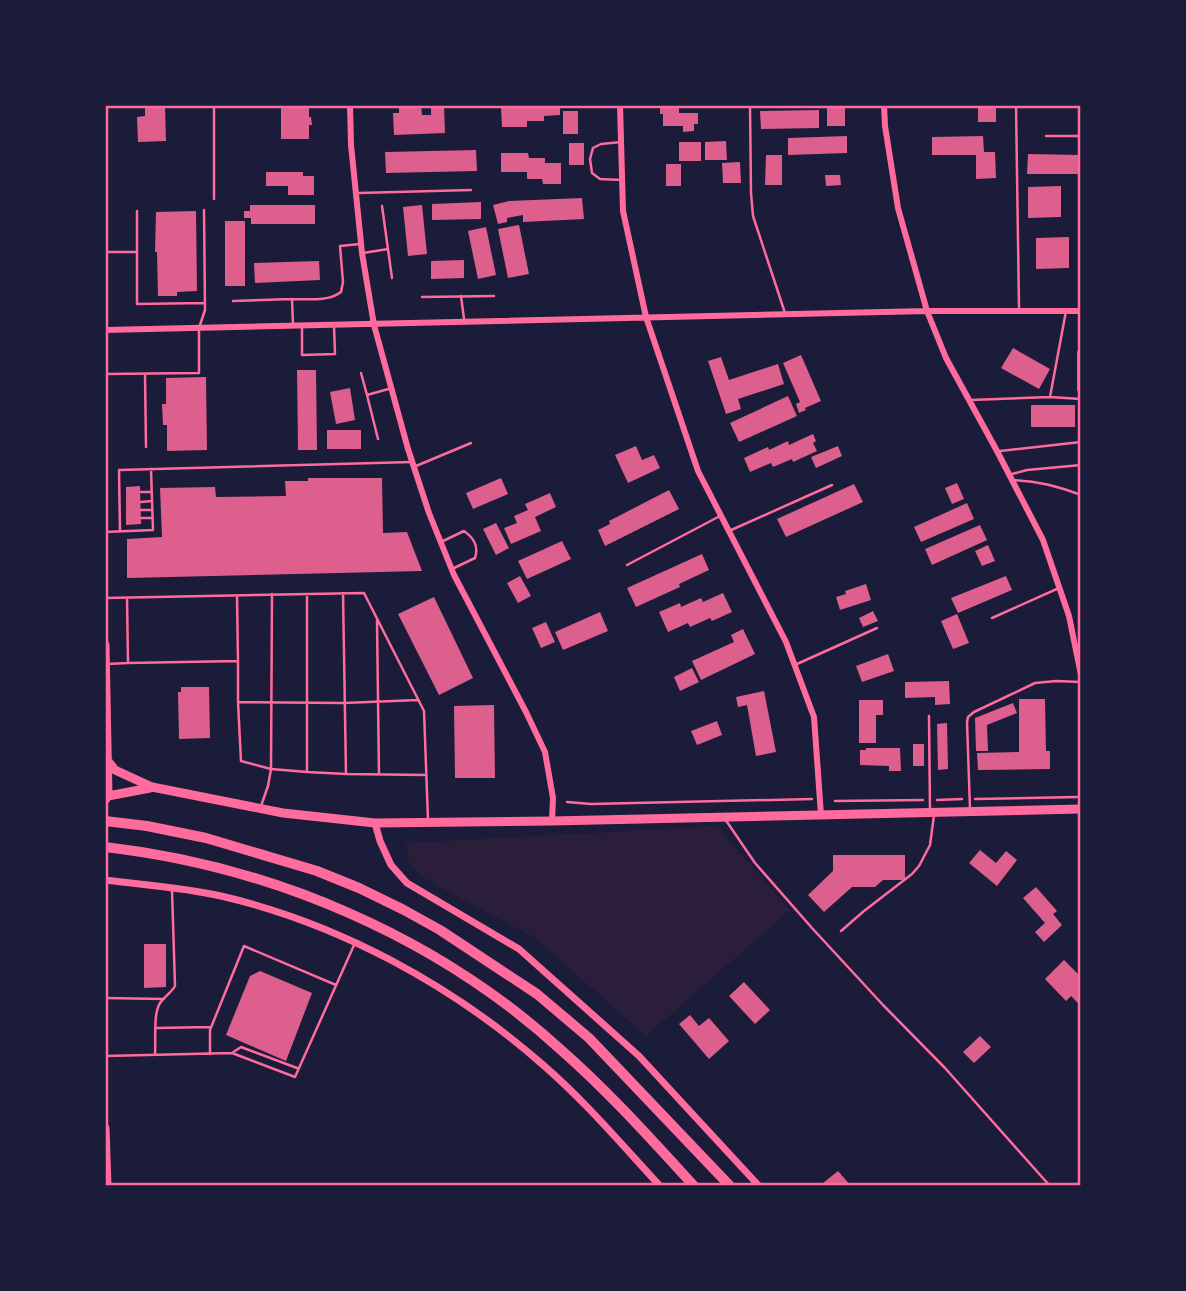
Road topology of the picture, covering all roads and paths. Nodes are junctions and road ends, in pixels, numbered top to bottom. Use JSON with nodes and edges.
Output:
{"nodes":[{"id":1,"x":214,"y":105,"type":"edge"},
{"id":2,"x":350,"y":105,"type":"edge"},
{"id":3,"x":620,"y":105,"type":"edge"},
{"id":4,"x":750,"y":105,"type":"edge"},
{"id":5,"x":884,"y":105,"type":"edge"},
{"id":6,"x":1016,"y":105,"type":"edge"},
{"id":7,"x":1046,"y":136,"type":"dead end"},
{"id":8,"x":1081,"y":136,"type":"edge"},
{"id":9,"x":621,"y":142,"type":"junction"},
{"id":10,"x":622,"y":180,"type":"junction"},
{"id":11,"x":471,"y":190,"type":"dead end"},
{"id":12,"x":355,"y":193,"type":"junction"},
{"id":13,"x":214,"y":199,"type":"dead end"},
{"id":14,"x":382,"y":206,"type":"dead end"},
{"id":15,"x":204,"y":210,"type":"dead end"},
{"id":16,"x":137,"y":211,"type":"dead end"},
{"id":17,"x":360,"y":244,"type":"junction"},
{"id":18,"x":388,"y":249,"type":"junction"},
{"id":19,"x":137,"y":251,"type":"junction"},
{"id":20,"x":105,"y":252,"type":"edge"},
{"id":21,"x":362,"y":253,"type":"junction"},
{"id":22,"x":392,"y":278,"type":"dead end"},
{"id":23,"x":461,"y":296,"type":"junction"},
{"id":24,"x":494,"y":296,"type":"dead end"},
{"id":25,"x":422,"y":297,"type":"dead end"},
{"id":26,"x":292,"y":299,"type":"junction"},
{"id":27,"x":233,"y":301,"type":"dead end"},
{"id":28,"x":205,"y":303,"type":"junction"},
{"id":29,"x":927,"y":311,"type":"junction"},
{"id":30,"x":1019,"y":311,"type":"junction"},
{"id":31,"x":1066,"y":311,"type":"junction"},
{"id":32,"x":1081,"y":311,"type":"edge"},
{"id":33,"x":785,"y":314,"type":"junction"},
{"id":34,"x":646,"y":317,"type":"junction"},
{"id":35,"x":464,"y":323,"type":"junction"},
{"id":36,"x":374,"y":325,"type":"junction"},
{"id":37,"x":293,"y":326,"type":"junction"},
{"id":38,"x":302,"y":326,"type":"junction"},
{"id":39,"x":334,"y":326,"type":"junction"},
{"id":40,"x":199,"y":328,"type":"junction"},
{"id":41,"x":105,"y":330,"type":"edge"},
{"id":42,"x":361,"y":373,"type":"dead end"},
{"id":43,"x":105,"y":374,"type":"edge"},
{"id":44,"x":145,"y":374,"type":"junction"},
{"id":45,"x":391,"y":388,"type":"junction"},
{"id":46,"x":367,"y":395,"type":"junction"},
{"id":47,"x":1050,"y":397,"type":"junction"},
{"id":48,"x":1081,"y":399,"type":"edge"},
{"id":49,"x":968,"y":400,"type":"junction"},
{"id":50,"x":378,"y":439,"type":"dead end"},
{"id":51,"x":1081,"y":442,"type":"edge"},
{"id":52,"x":471,"y":443,"type":"dead end"},
{"id":53,"x":146,"y":447,"type":"dead end"},
{"id":54,"x":997,"y":451,"type":"junction"},
{"id":55,"x":413,"y":465,"type":"junction"},
{"id":56,"x":1081,"y":466,"type":"edge"},
{"id":57,"x":151,"y":470,"type":"junction"},
{"id":58,"x":1011,"y":477,"type":"junction"},
{"id":59,"x":832,"y":485,"type":"dead end"},
{"id":60,"x":119,"y":492,"type":"junction"},
{"id":61,"x":125,"y":492,"type":"dead end"},
{"id":62,"x":141,"y":492,"type":"dead end"},
{"id":63,"x":152,"y":492,"type":"junction"},
{"id":64,"x":1081,"y":495,"type":"edge"},
{"id":65,"x":152,"y":501,"type":"junction"},
{"id":66,"x":119,"y":502,"type":"junction"},
{"id":67,"x":125,"y":502,"type":"dead end"},
{"id":68,"x":141,"y":502,"type":"dead end"},
{"id":69,"x":119,"y":510,"type":"junction"},
{"id":70,"x":125,"y":510,"type":"dead end"},
{"id":71,"x":141,"y":510,"type":"dead end"},
{"id":72,"x":152,"y":510,"type":"junction"},
{"id":73,"x":721,"y":516,"type":"junction"},
{"id":74,"x":141,"y":518,"type":"dead end"},
{"id":75,"x":152,"y":518,"type":"junction"},
{"id":76,"x":119,"y":519,"type":"junction"},
{"id":77,"x":125,"y":519,"type":"dead end"},
{"id":78,"x":120,"y":531,"type":"junction"},
{"id":79,"x":729,"y":531,"type":"junction"},
{"id":80,"x":105,"y":532,"type":"edge"},
{"id":81,"x":440,"y":542,"type":"junction"},
{"id":82,"x":626,"y":565,"type":"dead end"},
{"id":83,"x":452,"y":570,"type":"junction"},
{"id":84,"x":1059,"y":588,"type":"junction"},
{"id":85,"x":343,"y":593,"type":"junction"},
{"id":86,"x":272,"y":594,"type":"junction"},
{"id":87,"x":307,"y":594,"type":"junction"},
{"id":88,"x":237,"y":596,"type":"junction"},
{"id":89,"x":105,"y":598,"type":"edge"},
{"id":90,"x":127,"y":598,"type":"junction"},
{"id":91,"x":377,"y":618,"type":"junction"},
{"id":92,"x":992,"y":618,"type":"dead end"},
{"id":93,"x":877,"y":628,"type":"dead end"},
{"id":94,"x":105,"y":645,"type":"edge"},
{"id":95,"x":238,"y":661,"type":"junction"},
{"id":96,"x":128,"y":663,"type":"junction"},
{"id":97,"x":105,"y":664,"type":"edge"},
{"id":98,"x":795,"y":665,"type":"junction"},
{"id":99,"x":1081,"y":675,"type":"edge"},
{"id":100,"x":1081,"y":682,"type":"edge"},
{"id":101,"x":418,"y":701,"type":"junction"},
{"id":102,"x":239,"y":702,"type":"junction"},
{"id":103,"x":377,"y":702,"type":"junction"},
{"id":104,"x":272,"y":703,"type":"junction"},
{"id":105,"x":306,"y":703,"type":"junction"},
{"id":106,"x":344,"y":703,"type":"junction"},
{"id":107,"x":929,"y":716,"type":"dead end"},
{"id":108,"x":107,"y":760,"type":"junction"},
{"id":109,"x":271,"y":769,"type":"junction"},
{"id":110,"x":307,"y":772,"type":"junction"},
{"id":111,"x":346,"y":774,"type":"junction"},
{"id":112,"x":379,"y":775,"type":"junction"},
{"id":113,"x":426,"y":775,"type":"junction"},
{"id":114,"x":152,"y":788,"type":"junction"},
{"id":115,"x":1077,"y":797,"type":"dead end"},
{"id":116,"x":106,"y":798,"type":"edge"},
{"id":117,"x":812,"y":799,"type":"dead end"},
{"id":118,"x":970,"y":799,"type":"junction"},
{"id":119,"x":930,"y":800,"type":"junction"},
{"id":120,"x":835,"y":801,"type":"dead end"},
{"id":121,"x":567,"y":802,"type":"dead end"},
{"id":122,"x":259,"y":809,"type":"junction"},
{"id":123,"x":1081,"y":809,"type":"edge"},
{"id":124,"x":932,"y":812,"type":"junction"},
{"id":125,"x":970,"y":812,"type":"junction"},
{"id":126,"x":821,"y":815,"type":"junction"},
{"id":127,"x":724,"y":817,"type":"junction"},
{"id":128,"x":105,"y":821,"type":"edge"},
{"id":129,"x":552,"y":821,"type":"junction"},
{"id":130,"x":429,"y":822,"type":"junction"},
{"id":131,"x":375,"y":823,"type":"junction"},
{"id":132,"x":105,"y":847,"type":"edge"},
{"id":133,"x":105,"y":880,"type":"edge"},
{"id":134,"x":172,"y":887,"type":"junction"},
{"id":135,"x":841,"y":931,"type":"dead end"},
{"id":136,"x":355,"y":943,"type":"junction"},
{"id":137,"x":336,"y":985,"type":"junction"},
{"id":138,"x":105,"y":998,"type":"edge"},
{"id":139,"x":164,"y":999,"type":"junction"},
{"id":140,"x":211,"y":1027,"type":"junction"},
{"id":141,"x":156,"y":1028,"type":"junction"},
{"id":142,"x":232,"y":1053,"type":"junction"},
{"id":143,"x":210,"y":1054,"type":"junction"},
{"id":144,"x":155,"y":1055,"type":"junction"},
{"id":145,"x":105,"y":1056,"type":"edge"},
{"id":146,"x":298,"y":1069,"type":"junction"},
{"id":147,"x":105,"y":1128,"type":"edge"},
{"id":148,"x":107,"y":1186,"type":"edge"},
{"id":149,"x":660,"y":1186,"type":"edge"},
{"id":150,"x":694,"y":1186,"type":"edge"},
{"id":151,"x":730,"y":1186,"type":"edge"},
{"id":152,"x":759,"y":1186,"type":"edge"},
{"id":153,"x":1050,"y":1186,"type":"edge"}],
"edges":[{"from":1,"to":13,"type":"lane"},
{"from":2,"to":12,"type":"street"},
{"from":3,"to":9,"type":"street"},
{"from":4,"to":33,"type":"lane"},
{"from":5,"to":29,"type":"street"},
{"from":6,"to":30,"type":"lane"},
{"from":7,"to":8,"type":"lane"},
{"from":9,"to":10,"type":"street"},
{"from":9,"to":10,"type":"lane"},
{"from":10,"to":34,"type":"street"},
{"from":11,"to":12,"type":"lane"},
{"from":12,"to":17,"type":"street"},
{"from":14,"to":18,"type":"lane"},
{"from":15,"to":28,"type":"lane"},
{"from":16,"to":19,"type":"lane"},
{"from":17,"to":21,"type":"street"},
{"from":17,"to":26,"type":"lane"},
{"from":18,"to":21,"type":"lane"},
{"from":18,"to":22,"type":"lane"},
{"from":19,"to":20,"type":"lane"},
{"from":19,"to":28,"type":"lane"},
{"from":21,"to":36,"type":"street"},
{"from":23,"to":24,"type":"lane"},
{"from":23,"to":25,"type":"lane"},
{"from":23,"to":35,"type":"lane"},
{"from":26,"to":27,"type":"lane"},
{"from":26,"to":37,"type":"lane"},
{"from":28,"to":40,"type":"lane"},
{"from":29,"to":30,"type":"street"},
{"from":29,"to":33,"type":"street"},
{"from":29,"to":49,"type":"street"},
{"from":30,"to":31,"type":"street"},
{"from":31,"to":32,"type":"street"},
{"from":31,"to":47,"type":"lane"},
{"from":33,"to":34,"type":"street"},
{"from":34,"to":35,"type":"street"},
{"from":34,"to":73,"type":"street"},
{"from":35,"to":36,"type":"street"},
{"from":36,"to":39,"type":"street"},
{"from":36,"to":45,"type":"street"},
{"from":37,"to":38,"type":"street"},
{"from":37,"to":40,"type":"street"},
{"from":38,"to":39,"type":"street"},
{"from":38,"to":39,"type":"lane"},
{"from":40,"to":41,"type":"street"},
{"from":40,"to":44,"type":"lane"},
{"from":42,"to":46,"type":"lane"},
{"from":43,"to":44,"type":"lane"},
{"from":44,"to":53,"type":"lane"},
{"from":45,"to":46,"type":"lane"},
{"from":45,"to":55,"type":"street"},
{"from":46,"to":50,"type":"lane"},
{"from":47,"to":48,"type":"lane"},
{"from":47,"to":49,"type":"lane"},
{"from":49,"to":54,"type":"street"},
{"from":51,"to":54,"type":"lane"},
{"from":52,"to":55,"type":"lane"},
{"from":54,"to":58,"type":"street"},
{"from":55,"to":57,"type":"lane"},
{"from":55,"to":81,"type":"street"},
{"from":56,"to":58,"type":"lane"},
{"from":57,"to":60,"type":"lane"},
{"from":57,"to":63,"type":"lane"},
{"from":58,"to":64,"type":"lane"},
{"from":58,"to":84,"type":"street"},
{"from":59,"to":79,"type":"lane"},
{"from":60,"to":61,"type":"lane"},
{"from":60,"to":66,"type":"lane"},
{"from":62,"to":63,"type":"lane"},
{"from":63,"to":65,"type":"lane"},
{"from":65,"to":68,"type":"lane"},
{"from":65,"to":72,"type":"lane"},
{"from":66,"to":67,"type":"lane"},
{"from":66,"to":69,"type":"lane"},
{"from":69,"to":70,"type":"lane"},
{"from":69,"to":76,"type":"lane"},
{"from":71,"to":72,"type":"lane"},
{"from":72,"to":75,"type":"lane"},
{"from":73,"to":79,"type":"street"},
{"from":73,"to":82,"type":"lane"},
{"from":74,"to":75,"type":"lane"},
{"from":75,"to":78,"type":"lane"},
{"from":76,"to":77,"type":"lane"},
{"from":76,"to":78,"type":"lane"},
{"from":78,"to":80,"type":"lane"},
{"from":79,"to":98,"type":"street"},
{"from":81,"to":83,"type":"street"},
{"from":81,"to":83,"type":"lane"},
{"from":83,"to":129,"type":"street"},
{"from":84,"to":92,"type":"lane"},
{"from":84,"to":99,"type":"street"},
{"from":85,"to":87,"type":"lane"},
{"from":85,"to":91,"type":"lane"},
{"from":85,"to":106,"type":"lane"},
{"from":86,"to":87,"type":"lane"},
{"from":86,"to":88,"type":"lane"},
{"from":86,"to":104,"type":"lane"},
{"from":87,"to":105,"type":"lane"},
{"from":88,"to":90,"type":"lane"},
{"from":88,"to":95,"type":"lane"},
{"from":89,"to":90,"type":"lane"},
{"from":90,"to":96,"type":"lane"},
{"from":91,"to":101,"type":"lane"},
{"from":91,"to":103,"type":"lane"},
{"from":93,"to":98,"type":"lane"},
{"from":94,"to":97,"type":"main road"},
{"from":95,"to":96,"type":"lane"},
{"from":95,"to":102,"type":"lane"},
{"from":96,"to":97,"type":"lane"},
{"from":97,"to":108,"type":"main road"},
{"from":98,"to":126,"type":"street"},
{"from":100,"to":118,"type":"lane"},
{"from":101,"to":103,"type":"lane"},
{"from":101,"to":113,"type":"lane"},
{"from":102,"to":104,"type":"lane"},
{"from":102,"to":109,"type":"lane"},
{"from":103,"to":106,"type":"lane"},
{"from":103,"to":112,"type":"lane"},
{"from":104,"to":105,"type":"lane"},
{"from":104,"to":109,"type":"lane"},
{"from":105,"to":106,"type":"lane"},
{"from":105,"to":110,"type":"lane"},
{"from":106,"to":111,"type":"lane"},
{"from":107,"to":119,"type":"lane"},
{"from":108,"to":114,"type":"main road"},
{"from":108,"to":116,"type":"main road"},
{"from":109,"to":110,"type":"lane"},
{"from":109,"to":122,"type":"lane"},
{"from":110,"to":111,"type":"lane"},
{"from":111,"to":112,"type":"lane"},
{"from":112,"to":113,"type":"lane"},
{"from":113,"to":130,"type":"lane"},
{"from":114,"to":116,"type":"main road"},
{"from":114,"to":122,"type":"main road"},
{"from":115,"to":118,"type":"path"},
{"from":117,"to":121,"type":"path"},
{"from":118,"to":119,"type":"path"},
{"from":118,"to":125,"type":"lane"},
{"from":119,"to":120,"type":"path"},
{"from":119,"to":124,"type":"lane"},
{"from":122,"to":131,"type":"main road"},
{"from":123,"to":125,"type":"main road"},
{"from":124,"to":125,"type":"main road"},
{"from":124,"to":126,"type":"main road"},
{"from":124,"to":135,"type":"lane"},
{"from":126,"to":127,"type":"main road"},
{"from":127,"to":129,"type":"main road"},
{"from":127,"to":153,"type":"lane"},
{"from":128,"to":151,"type":"main road"},
{"from":129,"to":130,"type":"main road"},
{"from":130,"to":131,"type":"main road"},
{"from":131,"to":152,"type":"street"},
{"from":132,"to":150,"type":"main road"},
{"from":133,"to":134,"type":"street"},
{"from":134,"to":136,"type":"street"},
{"from":134,"to":139,"type":"lane"},
{"from":136,"to":137,"type":"lane"},
{"from":136,"to":149,"type":"street"},
{"from":137,"to":140,"type":"lane"},
{"from":137,"to":146,"type":"lane"},
{"from":138,"to":139,"type":"lane"},
{"from":139,"to":141,"type":"lane"},
{"from":140,"to":141,"type":"lane"},
{"from":140,"to":143,"type":"lane"},
{"from":141,"to":144,"type":"lane"},
{"from":142,"to":143,"type":"lane"},
{"from":142,"to":146,"type":"lane"},
{"from":142,"to":146,"type":"lane"},
{"from":143,"to":144,"type":"lane"},
{"from":144,"to":145,"type":"lane"},
{"from":147,"to":148,"type":"main road"}]}
